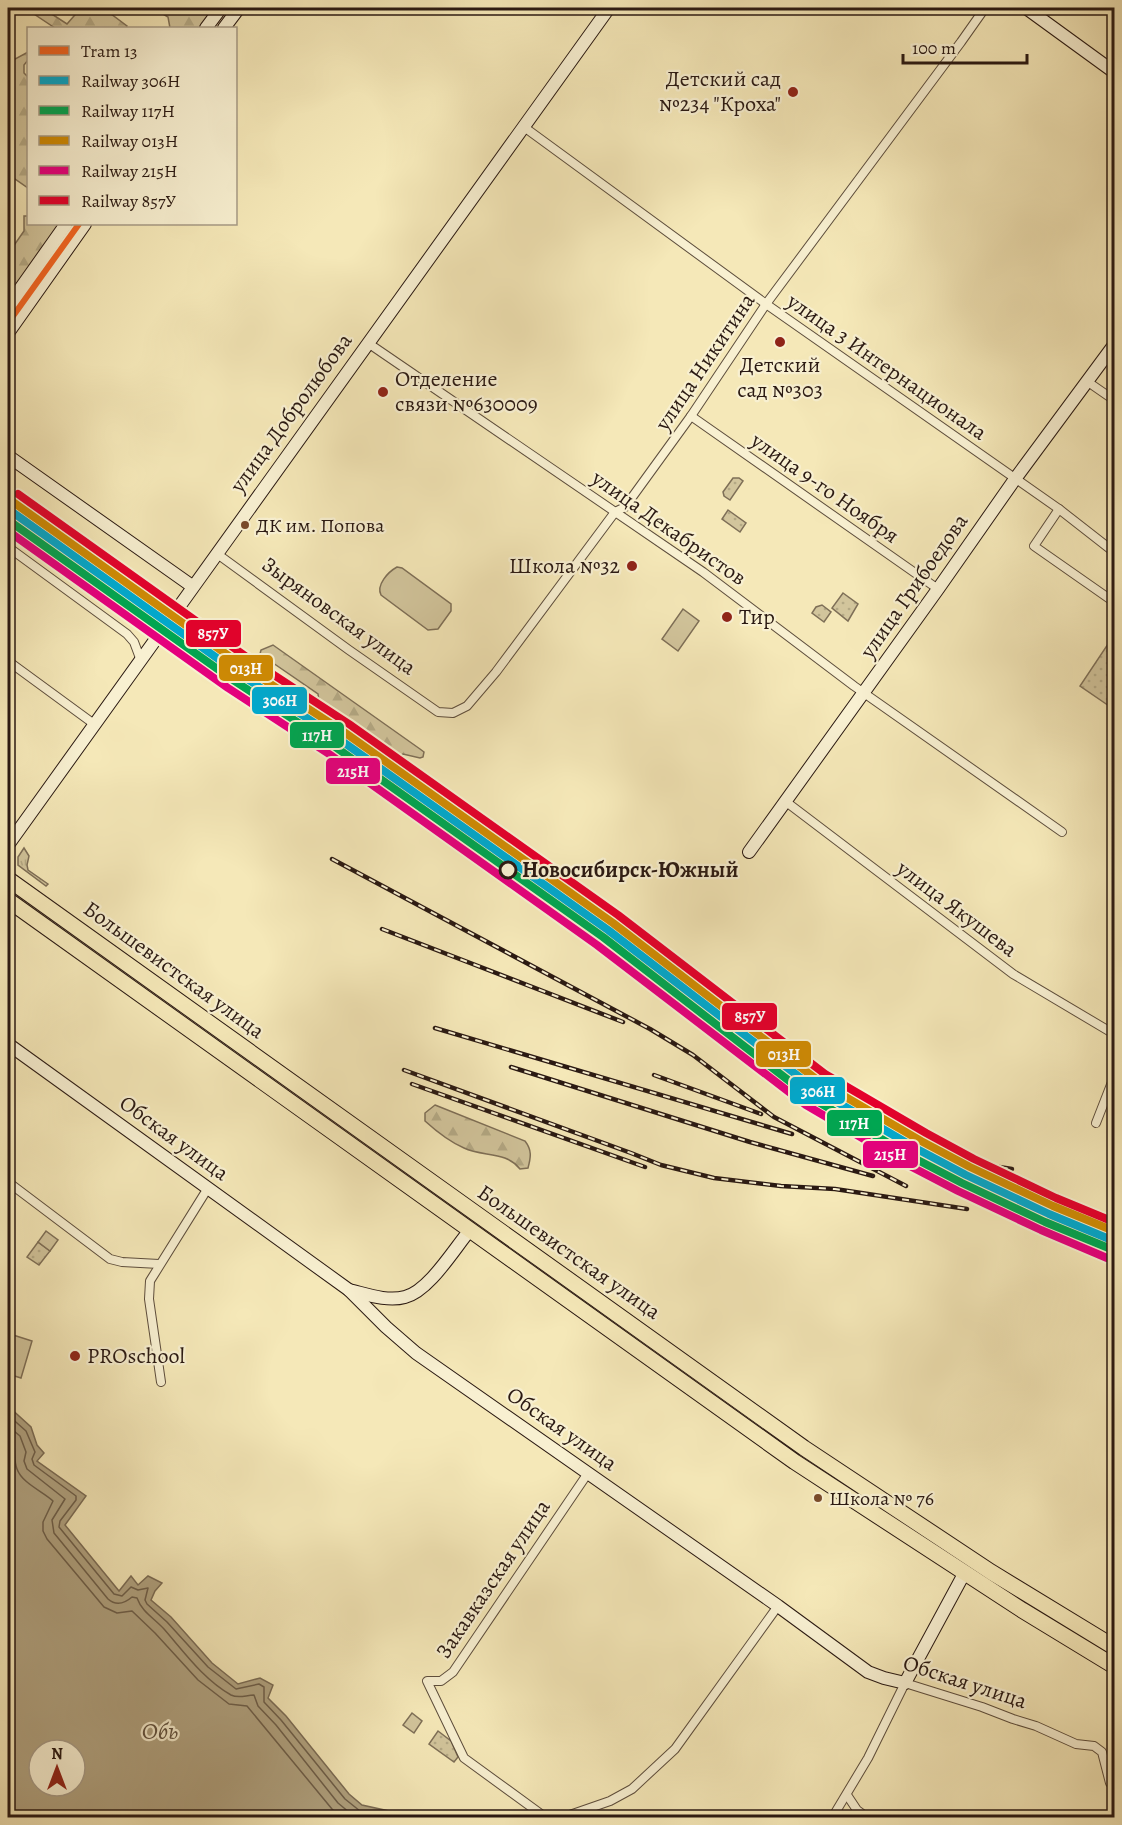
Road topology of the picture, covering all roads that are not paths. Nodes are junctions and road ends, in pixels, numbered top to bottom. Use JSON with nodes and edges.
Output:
{"nodes":[{"id":1,"x":221,"y":8,"type":"edge"},
{"id":2,"x":239,"y":8,"type":"edge"},
{"id":3,"x":609,"y":8,"type":"edge"},
{"id":4,"x":985,"y":8,"type":"edge"},
{"id":5,"x":1026,"y":8,"type":"edge"},
{"id":6,"x":207,"y":27,"type":"edge"},
{"id":7,"x":225,"y":27,"type":"edge"},
{"id":8,"x":1114,"y":72,"type":"edge"},
{"id":9,"x":524,"y":127,"type":"junction"},
{"id":10,"x":65,"y":225,"type":"edge"},
{"id":11,"x":84,"y":225,"type":"edge"},
{"id":12,"x":766,"y":304,"type":"junction"},
{"id":13,"x":8,"y":306,"type":"edge"},
{"id":14,"x":8,"y":333,"type":"edge"},
{"id":15,"x":368,"y":343,"type":"junction"},
{"id":16,"x":1114,"y":345,"type":"edge"},
{"id":17,"x":1088,"y":382,"type":"junction"},
{"id":18,"x":1114,"y":400,"type":"edge"},
{"id":19,"x":691,"y":416,"type":"junction"},
{"id":20,"x":8,"y":456,"type":"edge"},
{"id":21,"x":1015,"y":479,"type":"junction"},
{"id":22,"x":1059,"y":509,"type":"junction"},
{"id":23,"x":615,"y":512,"type":"junction"},
{"id":24,"x":8,"y":547,"type":"edge"},
{"id":25,"x":1114,"y":552,"type":"edge"},
{"id":26,"x":216,"y":553,"type":"junction"},
{"id":27,"x":192,"y":586,"type":"junction"},
{"id":28,"x":938,"y":590,"type":"junction"},
{"id":29,"x":1114,"y":602,"type":"edge"},
{"id":30,"x":144,"y":653,"type":"junction"},
{"id":31,"x":8,"y":661,"type":"edge"},
{"id":32,"x":864,"y":693,"type":"junction"},
{"id":33,"x":438,"y":712,"type":"joint"},
{"id":34,"x":94,"y":724,"type":"junction"},
{"id":35,"x":785,"y":801,"type":"junction"},
{"id":36,"x":1062,"y":832,"type":"dead end"},
{"id":37,"x":8,"y":845,"type":"edge"},
{"id":38,"x":749,"y":852,"type":"dead end"},
{"id":39,"x":8,"y":879,"type":"edge"},
{"id":40,"x":8,"y":900,"type":"edge"},
{"id":41,"x":1114,"y":1034,"type":"edge"},
{"id":42,"x":8,"y":1044,"type":"edge"},
{"id":43,"x":1114,"y":1077,"type":"edge"},
{"id":44,"x":1096,"y":1123,"type":"dead end"},
{"id":45,"x":8,"y":1182,"type":"edge"},
{"id":46,"x":208,"y":1188,"type":"junction"},
{"id":47,"x":470,"y":1230,"type":"junction"},
{"id":48,"x":159,"y":1264,"type":"junction"},
{"id":49,"x":349,"y":1290,"type":"junction"},
{"id":50,"x":161,"y":1382,"type":"dead end"},
{"id":51,"x":588,"y":1473,"type":"junction"},
{"id":52,"x":965,"y":1572,"type":"junction"},
{"id":53,"x":778,"y":1606,"type":"junction"},
{"id":54,"x":1114,"y":1647,"type":"edge"},
{"id":55,"x":1114,"y":1666,"type":"edge"},
{"id":56,"x":905,"y":1683,"type":"junction"},
{"id":57,"x":1114,"y":1785,"type":"edge"},
{"id":58,"x":847,"y":1795,"type":"junction"},
{"id":59,"x":552,"y":1818,"type":"edge"},
{"id":60,"x":561,"y":1818,"type":"edge"},
{"id":61,"x":832,"y":1818,"type":"edge"},
{"id":62,"x":868,"y":1818,"type":"edge"}],
"edges":[{"from":1,"to":6,"type":"street"},
{"from":2,"to":7,"type":"street"},
{"from":3,"to":9,"type":"street","name":"улица Добролюбова"},
{"from":4,"to":12,"type":"street","name":"улица Никитина"},
{"from":5,"to":8,"type":"street"},
{"from":9,"to":12,"type":"street","name":"улица 3 Интернационала"},
{"from":9,"to":15,"type":"street","name":"улица Добролюбова"},
{"from":10,"to":13,"type":"street"},
{"from":11,"to":14,"type":"street"},
{"from":12,"to":19,"type":"street","name":"улица Никитина"},
{"from":12,"to":21,"type":"street","name":"улица 3 Интернационала"},
{"from":15,"to":23,"type":"street","name":"улица Декабристов"},
{"from":15,"to":26,"type":"street","name":"улица Добролюбова"},
{"from":16,"to":17,"type":"street","name":"улица Грибоедова"},
{"from":17,"to":18,"type":"street"},
{"from":17,"to":21,"type":"street","name":"улица Грибоедова"},
{"from":19,"to":23,"type":"street","name":"улица Никитина"},
{"from":19,"to":28,"type":"street","name":"улица 9-го Ноября"},
{"from":20,"to":27,"type":"street"},
{"from":21,"to":22,"type":"street","name":"улица 3 Интернационала"},
{"from":21,"to":28,"type":"street","name":"улица Грибоедова"},
{"from":22,"to":25,"type":"street","name":"улица 3 Интернационала"},
{"from":22,"to":29,"type":"street"},
{"from":23,"to":32,"type":"street","name":"улица Декабристов"},
{"from":23,"to":33,"type":"street","name":"улица Никитина"},
{"from":24,"to":30,"type":"street"},
{"from":26,"to":27,"type":"street","name":"улица Добролюбова"},
{"from":26,"to":33,"type":"street","name":"Зыряновская улица"},
{"from":27,"to":30,"type":"street","name":"улица Добролюбова"},
{"from":28,"to":32,"type":"street","name":"улица Грибоедова"},
{"from":30,"to":34,"type":"street","name":"улица Добролюбова"},
{"from":31,"to":34,"type":"street"},
{"from":32,"to":35,"type":"street","name":"улица Грибоедова"},
{"from":32,"to":36,"type":"street","name":"улица Декабристов"},
{"from":34,"to":37,"type":"street","name":"улица Добролюбова"},
{"from":35,"to":38,"type":"street","name":"улица Грибоедова"},
{"from":35,"to":41,"type":"street","name":"улица Якушева"},
{"from":39,"to":54,"type":"highway","name":"Большевистская улица"},
{"from":40,"to":47,"type":"highway","name":"Большевистская улица"},
{"from":42,"to":46,"type":"street","name":"Обская улица"},
{"from":43,"to":44,"type":"street"},
{"from":45,"to":48,"type":"street"},
{"from":46,"to":48,"type":"street"},
{"from":46,"to":49,"type":"street","name":"Обская улица"},
{"from":47,"to":49,"type":"street"},
{"from":47,"to":52,"type":"highway","name":"Большевистская улица"},
{"from":48,"to":50,"type":"street"},
{"from":49,"to":51,"type":"street","name":"Обская улица"},
{"from":51,"to":53,"type":"street","name":"Обская улица"},
{"from":51,"to":59,"type":"street","name":"Закавказская улица"},
{"from":52,"to":55,"type":"highway","name":"Большевистская улица"},
{"from":52,"to":56,"type":"street"},
{"from":53,"to":56,"type":"street","name":"Обская улица"},
{"from":53,"to":60,"type":"street"},
{"from":56,"to":57,"type":"street","name":"Обская улица"},
{"from":56,"to":58,"type":"street"},
{"from":58,"to":61,"type":"street"},
{"from":58,"to":62,"type":"street"}]}
